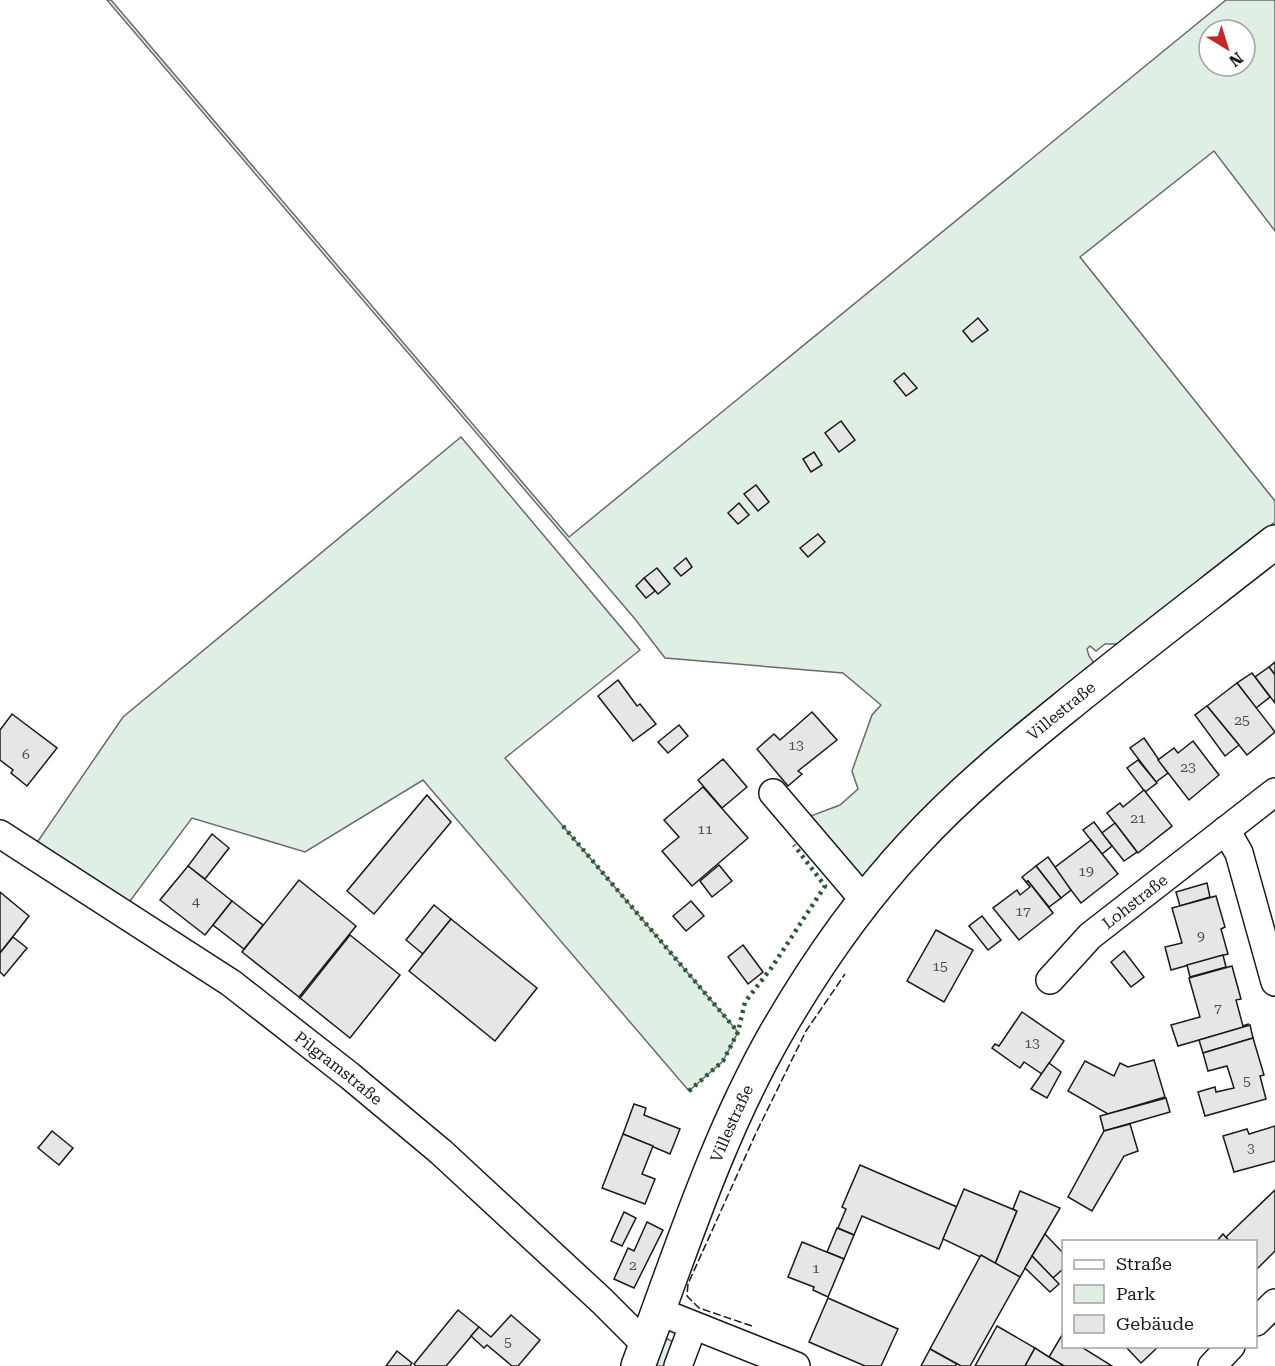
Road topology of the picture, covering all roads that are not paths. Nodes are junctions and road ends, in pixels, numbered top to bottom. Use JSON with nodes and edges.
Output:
{"nodes":[{"id":1,"x":1275,"y":542,"type":"edge"},
{"id":2,"x":1275,"y":792,"type":"edge"},
{"id":3,"x":773,"y":793,"type":"dead end"},
{"id":4,"x":1226,"y":830,"type":"junction"},
{"id":5,"x":0,"y":834,"type":"edge"},
{"id":6,"x":865,"y":901,"type":"junction"},
{"id":7,"x":1050,"y":980,"type":"dead end"},
{"id":8,"x":1275,"y":982,"type":"edge"},
{"id":9,"x":1275,"y":1303,"type":"edge"},
{"id":10,"x":658,"y":1311,"type":"junction"},
{"id":11,"x":1257,"y":1321,"type":"edge"},
{"id":12,"x":693,"y":1326,"type":"junction"},
{"id":13,"x":1230,"y":1348,"type":"edge"},
{"id":14,"x":642,"y":1355,"type":"edge"},
{"id":15,"x":678,"y":1366,"type":"edge"},
{"id":16,"x":795,"y":1366,"type":"edge"},
{"id":17,"x":1212,"y":1366,"type":"edge"}],
"edges":[{"from":1,"to":6,"type":"main road","name":"Villestraße"},
{"from":2,"to":4,"type":"street","name":"Lohstraße"},
{"from":3,"to":6,"type":"street"},
{"from":4,"to":7,"type":"street","name":"Lohstraße"},
{"from":4,"to":8,"type":"street"},
{"from":5,"to":14,"type":"street","name":"Pilgramstraße"},
{"from":6,"to":10,"type":"main road","name":"Villestraße"},
{"from":9,"to":11,"type":"street"},
{"from":10,"to":12,"type":"street"},
{"from":10,"to":14,"type":"main road","name":"Villestraße"},
{"from":12,"to":15,"type":"street"},
{"from":12,"to":16,"type":"street"},
{"from":13,"to":17,"type":"street"}]}
